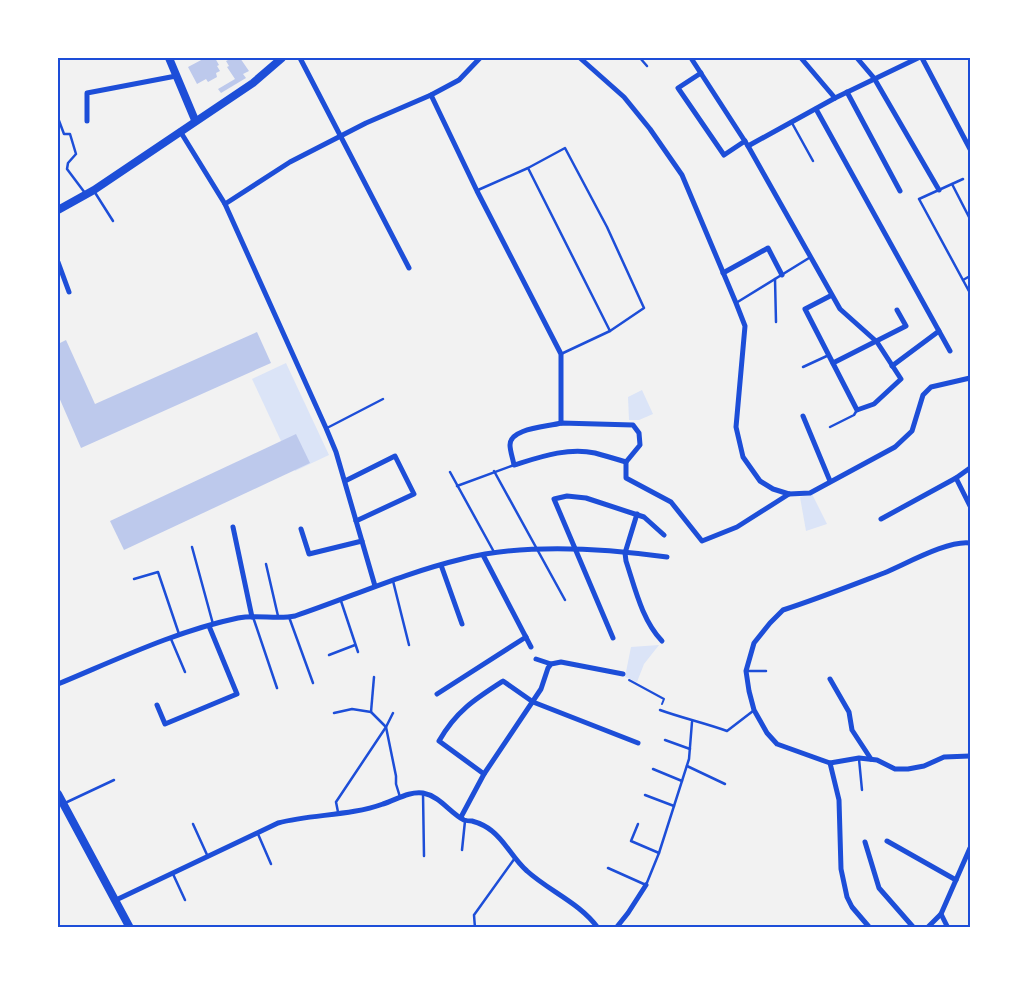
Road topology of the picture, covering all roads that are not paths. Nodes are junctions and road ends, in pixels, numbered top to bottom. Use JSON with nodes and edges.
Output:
{"nodes":[{"id":1,"x":169,"y":58,"type":"edge"},
{"id":2,"x":282,"y":58,"type":"edge"},
{"id":3,"x":300,"y":58,"type":"edge"},
{"id":4,"x":580,"y":58,"type":"edge"},
{"id":5,"x":640,"y":58,"type":"edge"},
{"id":6,"x":691,"y":58,"type":"edge"},
{"id":7,"x":801,"y":58,"type":"edge"},
{"id":8,"x":857,"y":58,"type":"edge"},
{"id":9,"x":920,"y":58,"type":"edge"},
{"id":10,"x":477,"y":59,"type":"edge"},
{"id":11,"x":647,"y":66,"type":"dead end"},
{"id":12,"x":701,"y":73,"type":"junction"},
{"id":13,"x":176,"y":76,"type":"junction"},
{"id":14,"x":874,"y":78,"type":"junction"},
{"id":15,"x":846,"y":92,"type":"junction"},
{"id":16,"x":431,"y":95,"type":"junction"},
{"id":17,"x":835,"y":98,"type":"junction"},
{"id":18,"x":816,"y":109,"type":"junction"},
{"id":19,"x":58,"y":118,"type":"edge"},
{"id":20,"x":195,"y":120,"type":"junction"},
{"id":21,"x":87,"y":121,"type":"dead end"},
{"id":22,"x":792,"y":123,"type":"junction"},
{"id":23,"x":180,"y":131,"type":"junction"},
{"id":24,"x":341,"y":136,"type":"junction"},
{"id":25,"x":747,"y":143,"type":"junction"},
{"id":26,"x":970,"y":148,"type":"edge"},
{"id":27,"x":813,"y":161,"type":"dead end"},
{"id":28,"x":528,"y":168,"type":"junction"},
{"id":29,"x":964,"y":179,"type":"dead end"},
{"id":30,"x":952,"y":184,"type":"junction"},
{"id":31,"x":94,"y":190,"type":"junction"},
{"id":32,"x":900,"y":190,"type":"dead end"},
{"id":33,"x":939,"y":190,"type":"junction"},
{"id":34,"x":478,"y":191,"type":"junction"},
{"id":35,"x":86,"y":194,"type":"junction"},
{"id":36,"x":225,"y":204,"type":"junction"},
{"id":37,"x":58,"y":210,"type":"edge"},
{"id":38,"x":970,"y":219,"type":"edge"},
{"id":39,"x":113,"y":221,"type":"dead end"},
{"id":40,"x":810,"y":257,"type":"junction"},
{"id":41,"x":58,"y":262,"type":"edge"},
{"id":42,"x":409,"y":268,"type":"dead end"},
{"id":43,"x":723,"y":273,"type":"junction"},
{"id":44,"x":782,"y":274,"type":"junction"},
{"id":45,"x":970,"y":276,"type":"edge"},
{"id":46,"x":775,"y":279,"type":"junction"},
{"id":47,"x":963,"y":280,"type":"junction"},
{"id":48,"x":69,"y":292,"type":"dead end"},
{"id":49,"x":970,"y":293,"type":"edge"},
{"id":50,"x":832,"y":295,"type":"junction"},
{"id":51,"x":736,"y":303,"type":"junction"},
{"id":52,"x":897,"y":310,"type":"dead end"},
{"id":53,"x":776,"y":322,"type":"dead end"},
{"id":54,"x":610,"y":331,"type":"junction"},
{"id":55,"x":939,"y":331,"type":"junction"},
{"id":56,"x":877,"y":342,"type":"junction"},
{"id":57,"x":950,"y":351,"type":"dead end"},
{"id":58,"x":561,"y":354,"type":"junction"},
{"id":59,"x":829,"y":355,"type":"junction"},
{"id":60,"x":833,"y":363,"type":"junction"},
{"id":61,"x":892,"y":366,"type":"junction"},
{"id":62,"x":803,"y":367,"type":"dead end"},
{"id":63,"x":970,"y":378,"type":"edge"},
{"id":64,"x":383,"y":399,"type":"dead end"},
{"id":65,"x":856,"y":410,"type":"junction"},
{"id":66,"x":803,"y":416,"type":"dead end"},
{"id":67,"x":561,"y":423,"type":"junction"},
{"id":68,"x":830,"y":427,"type":"dead end"},
{"id":69,"x":326,"y":428,"type":"junction"},
{"id":70,"x":626,"y":462,"type":"junction"},
{"id":71,"x":514,"y":465,"type":"junction"},
{"id":72,"x":970,"y":468,"type":"edge"},
{"id":73,"x":494,"y":471,"type":"junction"},
{"id":74,"x":450,"y":472,"type":"dead end"},
{"id":75,"x":956,"y":478,"type":"junction"},
{"id":76,"x":345,"y":480,"type":"junction"},
{"id":77,"x":830,"y":481,"type":"junction"},
{"id":78,"x":457,"y":486,"type":"junction"},
{"id":79,"x":789,"y":494,"type":"junction"},
{"id":80,"x":970,"y":506,"type":"edge"},
{"id":81,"x":637,"y":514,"type":"junction"},
{"id":82,"x":882,"y":519,"type":"dead end"},
{"id":83,"x":356,"y":522,"type":"junction"},
{"id":84,"x":233,"y":527,"type":"dead end"},
{"id":85,"x":301,"y":529,"type":"dead end"},
{"id":86,"x":664,"y":535,"type":"dead end"},
{"id":87,"x":362,"y":541,"type":"junction"},
{"id":88,"x":970,"y":543,"type":"edge"},
{"id":89,"x":192,"y":547,"type":"dead end"},
{"id":90,"x":537,"y":550,"type":"junction"},
{"id":91,"x":577,"y":550,"type":"junction"},
{"id":92,"x":495,"y":553,"type":"junction"},
{"id":93,"x":625,"y":553,"type":"junction"},
{"id":94,"x":483,"y":554,"type":"junction"},
{"id":95,"x":667,"y":557,"type":"dead end"},
{"id":96,"x":266,"y":564,"type":"dead end"},
{"id":97,"x":441,"y":565,"type":"junction"},
{"id":98,"x":134,"y":580,"type":"dead end"},
{"id":99,"x":392,"y":580,"type":"junction"},
{"id":100,"x":375,"y":586,"type":"junction"},
{"id":101,"x":565,"y":600,"type":"dead end"},
{"id":102,"x":341,"y":601,"type":"junction"},
{"id":103,"x":278,"y":616,"type":"junction"},
{"id":104,"x":252,"y":617,"type":"junction"},
{"id":105,"x":289,"y":617,"type":"junction"},
{"id":106,"x":462,"y":624,"type":"dead end"},
{"id":107,"x":211,"y":625,"type":"junction"},
{"id":108,"x":180,"y":635,"type":"junction"},
{"id":109,"x":526,"y":637,"type":"junction"},
{"id":110,"x":613,"y":638,"type":"dead end"},
{"id":111,"x":170,"y":639,"type":"junction"},
{"id":112,"x":662,"y":641,"type":"dead end"},
{"id":113,"x":355,"y":644,"type":"junction"},
{"id":114,"x":409,"y":644,"type":"dead end"},
{"id":115,"x":531,"y":647,"type":"dead end"},
{"id":116,"x":358,"y":652,"type":"dead end"},
{"id":117,"x":329,"y":655,"type":"dead end"},
{"id":118,"x":536,"y":659,"type":"dead end"},
{"id":119,"x":551,"y":664,"type":"junction"},
{"id":120,"x":766,"y":670,"type":"dead end"},
{"id":121,"x":746,"y":671,"type":"junction"},
{"id":122,"x":185,"y":672,"type":"dead end"},
{"id":123,"x":623,"y":674,"type":"road end"},
{"id":124,"x":374,"y":676,"type":"dead end"},
{"id":125,"x":830,"y":679,"type":"dead end"},
{"id":126,"x":58,"y":684,"type":"edge"},
{"id":127,"x":313,"y":684,"type":"dead end"},
{"id":128,"x":277,"y":688,"type":"dead end"},
{"id":129,"x":437,"y":694,"type":"dead end"},
{"id":130,"x":533,"y":702,"type":"junction"},
{"id":131,"x":157,"y":705,"type":"dead end"},
{"id":132,"x":660,"y":710,"type":"dead end"},
{"id":133,"x":754,"y":710,"type":"junction"},
{"id":134,"x":371,"y":712,"type":"junction"},
{"id":135,"x":393,"y":712,"type":"dead end"},
{"id":136,"x":334,"y":713,"type":"dead end"},
{"id":137,"x":692,"y":722,"type":"junction"},
{"id":138,"x":386,"y":727,"type":"junction"},
{"id":139,"x":665,"y":740,"type":"dead end"},
{"id":140,"x":638,"y":743,"type":"dead end"},
{"id":141,"x":690,"y":749,"type":"junction"},
{"id":142,"x":970,"y":756,"type":"edge"},
{"id":143,"x":859,"y":758,"type":"junction"},
{"id":144,"x":871,"y":759,"type":"junction"},
{"id":145,"x":830,"y":764,"type":"junction"},
{"id":146,"x":687,"y":766,"type":"junction"},
{"id":147,"x":653,"y":769,"type":"dead end"},
{"id":148,"x":484,"y":774,"type":"junction"},
{"id":149,"x":114,"y":780,"type":"dead end"},
{"id":150,"x":682,"y":781,"type":"junction"},
{"id":151,"x":725,"y":784,"type":"dead end"},
{"id":152,"x":862,"y":790,"type":"dead end"},
{"id":153,"x":423,"y":793,"type":"junction"},
{"id":154,"x":58,"y":794,"type":"edge"},
{"id":155,"x":645,"y":795,"type":"dead end"},
{"id":156,"x":400,"y":797,"type":"junction"},
{"id":157,"x":60,"y":806,"type":"edge"},
{"id":158,"x":674,"y":806,"type":"junction"},
{"id":159,"x":338,"y":814,"type":"junction"},
{"id":160,"x":463,"y":819,"type":"junction"},
{"id":161,"x":193,"y":824,"type":"dead end"},
{"id":162,"x":638,"y":824,"type":"dead end"},
{"id":163,"x":258,"y":833,"type":"junction"},
{"id":164,"x":887,"y":841,"type":"dead end"},
{"id":165,"x":864,"y":842,"type":"dead end"},
{"id":166,"x":970,"y":848,"type":"edge"},
{"id":167,"x":462,"y":850,"type":"dead end"},
{"id":168,"x":659,"y":853,"type":"junction"},
{"id":169,"x":424,"y":856,"type":"dead end"},
{"id":170,"x":208,"y":857,"type":"junction"},
{"id":171,"x":514,"y":858,"type":"junction"},
{"id":172,"x":271,"y":864,"type":"dead end"},
{"id":173,"x":608,"y":868,"type":"dead end"},
{"id":174,"x":173,"y":873,"type":"junction"},
{"id":175,"x":956,"y":880,"type":"junction"},
{"id":176,"x":646,"y":885,"type":"junction"},
{"id":177,"x":116,"y":900,"type":"junction"},
{"id":178,"x":185,"y":900,"type":"dead end"},
{"id":179,"x":941,"y":914,"type":"junction"},
{"id":180,"x":130,"y":928,"type":"edge"},
{"id":181,"x":475,"y":928,"type":"edge"},
{"id":182,"x":598,"y":928,"type":"edge"},
{"id":183,"x":616,"y":928,"type":"edge"},
{"id":184,"x":870,"y":928,"type":"edge"},
{"id":185,"x":914,"y":928,"type":"edge"},
{"id":186,"x":927,"y":928,"type":"edge"},
{"id":187,"x":948,"y":928,"type":"edge"}],
"edges":[{"from":1,"to":13,"type":"main road"},
{"from":2,"to":20,"type":"main road"},
{"from":3,"to":24,"type":"street"},
{"from":4,"to":43,"type":"street"},
{"from":5,"to":11,"type":"lane"},
{"from":6,"to":12,"type":"street"},
{"from":7,"to":17,"type":"street"},
{"from":8,"to":14,"type":"street"},
{"from":9,"to":14,"type":"street"},
{"from":9,"to":26,"type":"street"},
{"from":10,"to":16,"type":"street"},
{"from":12,"to":25,"type":"street"},
{"from":12,"to":25,"type":"street"},
{"from":13,"to":20,"type":"main road"},
{"from":13,"to":21,"type":"street"},
{"from":14,"to":15,"type":"street"},
{"from":14,"to":33,"type":"street"},
{"from":15,"to":17,"type":"street"},
{"from":15,"to":32,"type":"street"},
{"from":16,"to":24,"type":"street"},
{"from":16,"to":34,"type":"street"},
{"from":17,"to":18,"type":"street"},
{"from":18,"to":22,"type":"street"},
{"from":18,"to":55,"type":"street"},
{"from":19,"to":35,"type":"lane"},
{"from":20,"to":23,"type":"main road"},
{"from":22,"to":25,"type":"street"},
{"from":22,"to":27,"type":"lane"},
{"from":23,"to":31,"type":"main road"},
{"from":23,"to":36,"type":"street"},
{"from":24,"to":36,"type":"street"},
{"from":24,"to":42,"type":"street"},
{"from":25,"to":40,"type":"street"},
{"from":28,"to":34,"type":"lane"},
{"from":28,"to":54,"type":"lane"},
{"from":28,"to":54,"type":"lane"},
{"from":29,"to":30,"type":"lane"},
{"from":30,"to":33,"type":"lane"},
{"from":30,"to":38,"type":"lane"},
{"from":31,"to":35,"type":"main road"},
{"from":31,"to":39,"type":"lane"},
{"from":33,"to":47,"type":"lane"},
{"from":34,"to":58,"type":"street"},
{"from":35,"to":37,"type":"main road"},
{"from":36,"to":69,"type":"street"},
{"from":40,"to":44,"type":"lane"},
{"from":40,"to":50,"type":"street"},
{"from":41,"to":48,"type":"street"},
{"from":43,"to":44,"type":"street"},
{"from":43,"to":51,"type":"street"},
{"from":44,"to":46,"type":"lane"},
{"from":45,"to":47,"type":"lane"},
{"from":46,"to":51,"type":"lane"},
{"from":46,"to":53,"type":"lane"},
{"from":47,"to":49,"type":"lane"},
{"from":50,"to":56,"type":"street"},
{"from":50,"to":59,"type":"street"},
{"from":51,"to":79,"type":"street"},
{"from":52,"to":56,"type":"street"},
{"from":54,"to":58,"type":"lane"},
{"from":55,"to":57,"type":"street"},
{"from":55,"to":61,"type":"street"},
{"from":56,"to":60,"type":"street"},
{"from":56,"to":61,"type":"street"},
{"from":58,"to":67,"type":"street"},
{"from":59,"to":60,"type":"street"},
{"from":59,"to":62,"type":"lane"},
{"from":60,"to":65,"type":"street"},
{"from":61,"to":65,"type":"street"},
{"from":63,"to":77,"type":"street"},
{"from":64,"to":69,"type":"lane"},
{"from":65,"to":68,"type":"lane"},
{"from":66,"to":77,"type":"street"},
{"from":67,"to":70,"type":"street"},
{"from":67,"to":71,"type":"street"},
{"from":69,"to":76,"type":"street"},
{"from":70,"to":71,"type":"street"},
{"from":70,"to":79,"type":"street"},
{"from":71,"to":73,"type":"lane"},
{"from":72,"to":75,"type":"street"},
{"from":73,"to":78,"type":"lane"},
{"from":73,"to":90,"type":"lane"},
{"from":74,"to":78,"type":"lane"},
{"from":75,"to":80,"type":"street"},
{"from":75,"to":82,"type":"street"},
{"from":76,"to":83,"type":"street"},
{"from":76,"to":83,"type":"street"},
{"from":77,"to":79,"type":"street"},
{"from":78,"to":92,"type":"lane"},
{"from":81,"to":86,"type":"street"},
{"from":81,"to":91,"type":"street"},
{"from":81,"to":93,"type":"street"},
{"from":83,"to":87,"type":"street"},
{"from":84,"to":104,"type":"street"},
{"from":85,"to":87,"type":"street"},
{"from":87,"to":100,"type":"street"},
{"from":88,"to":121,"type":"street"},
{"from":89,"to":107,"type":"lane"},
{"from":90,"to":91,"type":"street"},
{"from":90,"to":92,"type":"street"},
{"from":90,"to":101,"type":"lane"},
{"from":91,"to":93,"type":"street"},
{"from":91,"to":110,"type":"street"},
{"from":92,"to":94,"type":"street"},
{"from":93,"to":95,"type":"street"},
{"from":93,"to":112,"type":"street"},
{"from":94,"to":97,"type":"street"},
{"from":94,"to":109,"type":"street"},
{"from":96,"to":103,"type":"lane"},
{"from":97,"to":99,"type":"street"},
{"from":97,"to":106,"type":"street"},
{"from":98,"to":108,"type":"lane"},
{"from":99,"to":100,"type":"street"},
{"from":99,"to":114,"type":"lane"},
{"from":100,"to":102,"type":"street"},
{"from":102,"to":105,"type":"street"},
{"from":102,"to":113,"type":"lane"},
{"from":103,"to":104,"type":"street"},
{"from":103,"to":105,"type":"street"},
{"from":104,"to":107,"type":"street"},
{"from":104,"to":128,"type":"lane"},
{"from":105,"to":127,"type":"lane"},
{"from":107,"to":108,"type":"street"},
{"from":107,"to":131,"type":"street"},
{"from":108,"to":111,"type":"street"},
{"from":109,"to":115,"type":"street"},
{"from":109,"to":129,"type":"street"},
{"from":111,"to":122,"type":"lane"},
{"from":111,"to":126,"type":"street"},
{"from":113,"to":116,"type":"lane"},
{"from":113,"to":117,"type":"lane"},
{"from":118,"to":119,"type":"street"},
{"from":119,"to":123,"type":"street"},
{"from":119,"to":130,"type":"street"},
{"from":120,"to":121,"type":"lane"},
{"from":121,"to":133,"type":"street"},
{"from":124,"to":134,"type":"lane"},
{"from":125,"to":144,"type":"street"},
{"from":130,"to":140,"type":"street"},
{"from":130,"to":148,"type":"street"},
{"from":130,"to":148,"type":"street"},
{"from":132,"to":137,"type":"lane"},
{"from":133,"to":137,"type":"lane"},
{"from":133,"to":145,"type":"street"},
{"from":134,"to":136,"type":"lane"},
{"from":134,"to":138,"type":"lane"},
{"from":135,"to":138,"type":"lane"},
{"from":137,"to":141,"type":"lane"},
{"from":138,"to":156,"type":"lane"},
{"from":138,"to":159,"type":"lane"},
{"from":139,"to":141,"type":"lane"},
{"from":141,"to":146,"type":"lane"},
{"from":142,"to":144,"type":"street"},
{"from":143,"to":144,"type":"street"},
{"from":143,"to":145,"type":"street"},
{"from":143,"to":152,"type":"lane"},
{"from":145,"to":184,"type":"street"},
{"from":146,"to":150,"type":"lane"},
{"from":146,"to":151,"type":"lane"},
{"from":147,"to":150,"type":"lane"},
{"from":148,"to":160,"type":"street"},
{"from":149,"to":157,"type":"lane"},
{"from":150,"to":158,"type":"lane"},
{"from":153,"to":156,"type":"street"},
{"from":153,"to":160,"type":"street"},
{"from":153,"to":169,"type":"lane"},
{"from":154,"to":157,"type":"main road"},
{"from":155,"to":158,"type":"lane"},
{"from":156,"to":159,"type":"street"},
{"from":157,"to":177,"type":"main road"},
{"from":158,"to":168,"type":"lane"},
{"from":159,"to":163,"type":"street"},
{"from":160,"to":167,"type":"lane"},
{"from":160,"to":171,"type":"street"},
{"from":161,"to":170,"type":"lane"},
{"from":162,"to":168,"type":"lane"},
{"from":163,"to":170,"type":"street"},
{"from":163,"to":172,"type":"lane"},
{"from":164,"to":175,"type":"street"},
{"from":165,"to":185,"type":"street"},
{"from":166,"to":175,"type":"street"},
{"from":168,"to":176,"type":"lane"},
{"from":170,"to":174,"type":"street"},
{"from":171,"to":181,"type":"lane"},
{"from":171,"to":182,"type":"street"},
{"from":173,"to":176,"type":"lane"},
{"from":174,"to":177,"type":"street"},
{"from":174,"to":178,"type":"lane"},
{"from":175,"to":179,"type":"street"},
{"from":176,"to":183,"type":"street"},
{"from":177,"to":180,"type":"main road"},
{"from":179,"to":186,"type":"street"},
{"from":179,"to":187,"type":"street"}]}
